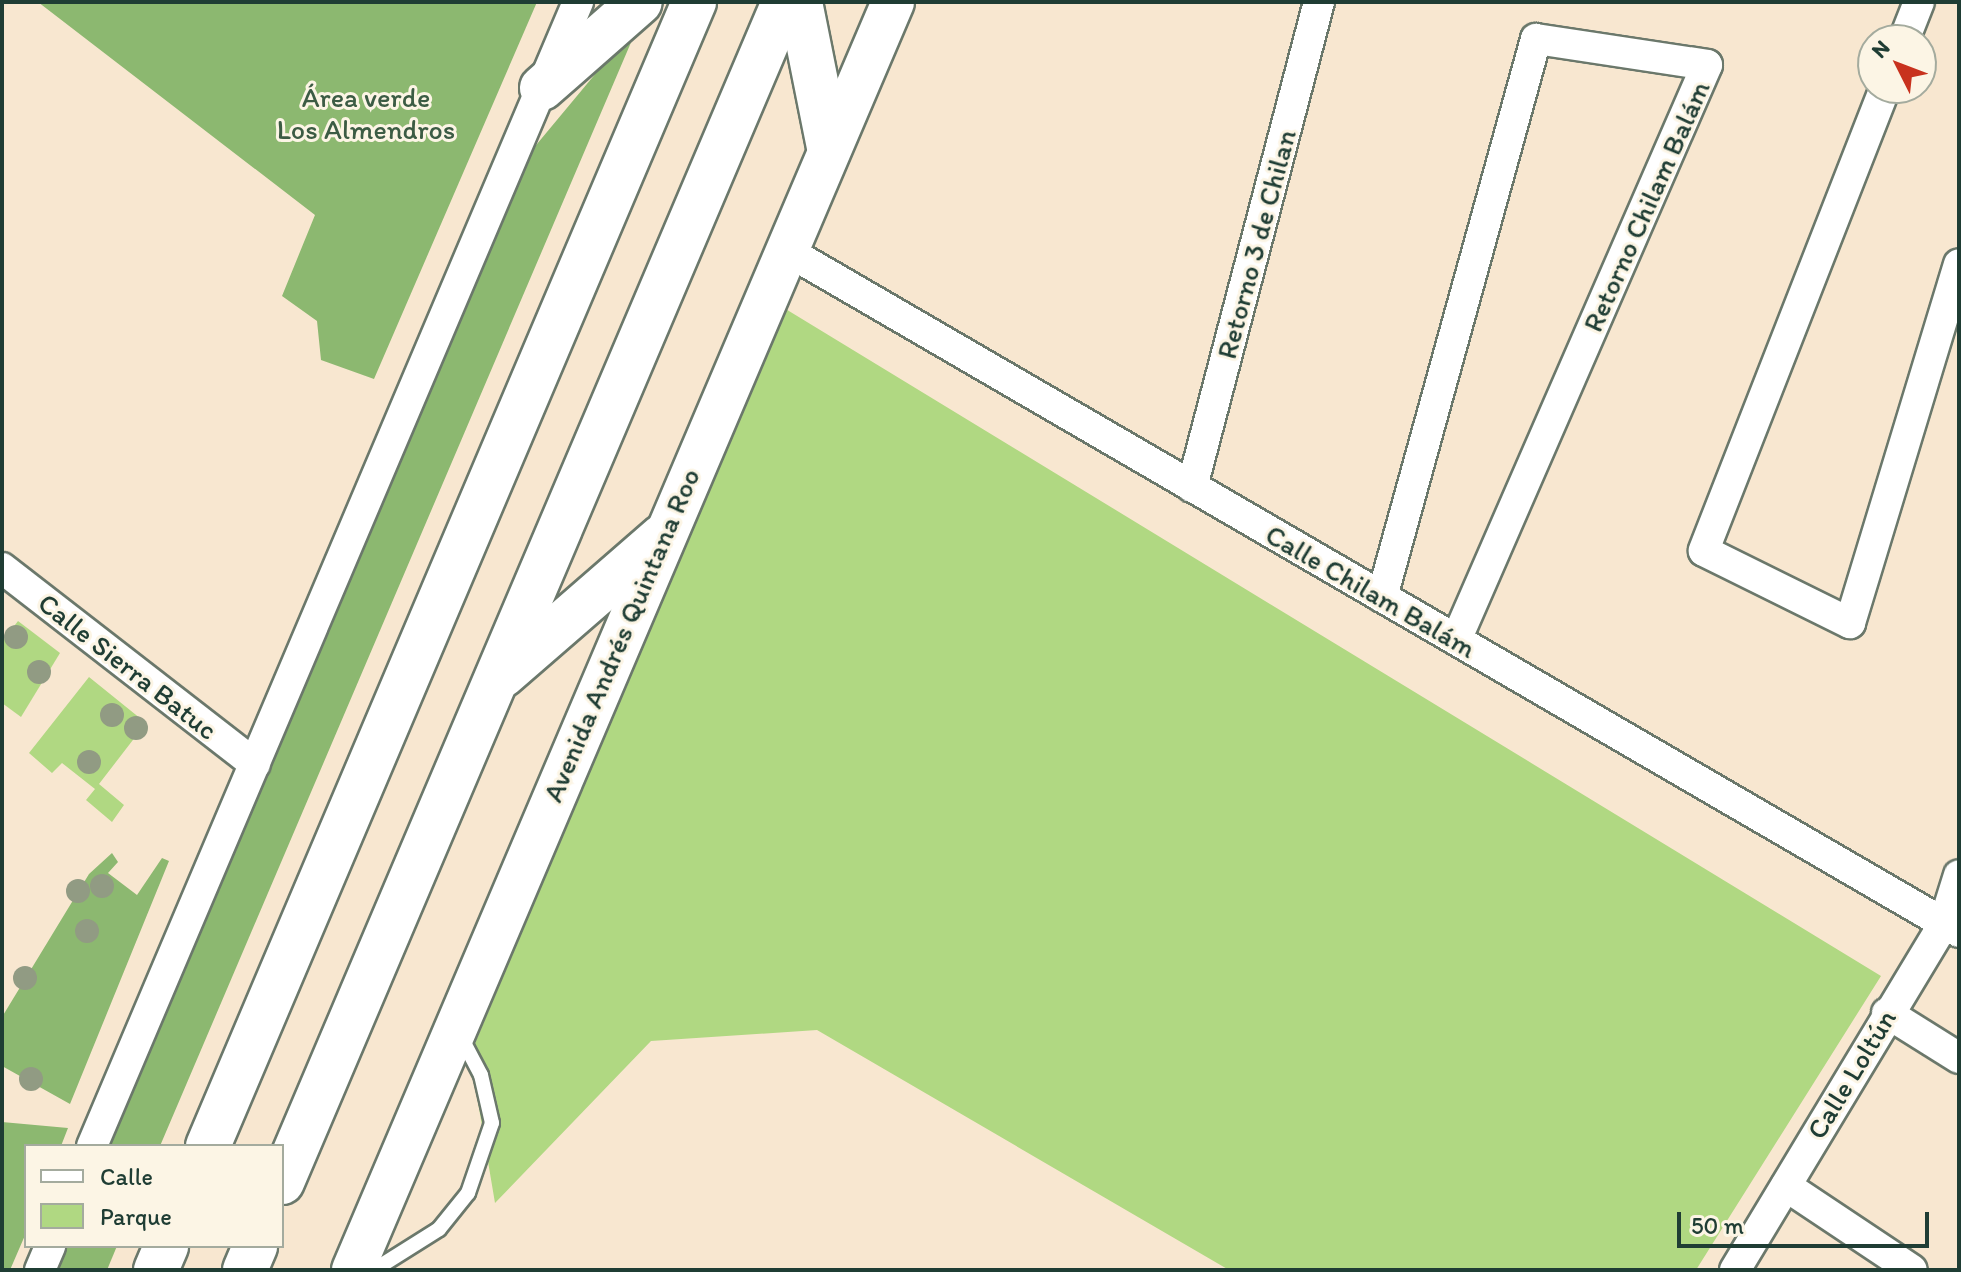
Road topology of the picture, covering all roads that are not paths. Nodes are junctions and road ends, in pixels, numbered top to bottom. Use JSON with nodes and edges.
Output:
{"nodes":[{"id":1,"x":578,"y":2,"type":"edge"},
{"id":2,"x":640,"y":2,"type":"edge"},
{"id":3,"x":694,"y":2,"type":"edge"},
{"id":4,"x":784,"y":2,"type":"edge"},
{"id":5,"x":800,"y":2,"type":"edge"},
{"id":6,"x":893,"y":2,"type":"edge"},
{"id":7,"x":1319,"y":2,"type":"edge"},
{"id":8,"x":1919,"y":2,"type":"edge"},
{"id":9,"x":1910,"y":24,"type":"edge"},
{"id":10,"x":542,"y":88,"type":"junction"},
{"id":11,"x":1879,"y":104,"type":"edge"},
{"id":12,"x":829,"y":147,"type":"junction"},
{"id":13,"x":784,"y":249,"type":"junction"},
{"id":14,"x":1959,"y":264,"type":"edge"},
{"id":15,"x":1192,"y":487,"type":"junction"},
{"id":16,"x":662,"y":537,"type":"junction"},
{"id":17,"x":2,"y":568,"type":"edge"},
{"id":18,"x":1382,"y":597,"type":"junction"},
{"id":19,"x":1456,"y":640,"type":"junction"},
{"id":20,"x":495,"y":681,"type":"junction"},
{"id":21,"x":255,"y":764,"type":"junction"},
{"id":22,"x":1959,"y":875,"type":"edge"},
{"id":23,"x":1952,"y":928,"type":"edge"},
{"id":24,"x":1887,"y":1013,"type":"junction"},
{"id":25,"x":456,"y":1027,"type":"junction"},
{"id":26,"x":1959,"y":1058,"type":"edge"},
{"id":27,"x":93,"y":1144,"type":"edge"},
{"id":28,"x":209,"y":1144,"type":"edge"},
{"id":29,"x":284,"y":1177,"type":"edge"},
{"id":30,"x":1786,"y":1186,"type":"junction"},
{"id":31,"x":49,"y":1248,"type":"edge"},
{"id":32,"x":165,"y":1248,"type":"edge"},
{"id":33,"x":254,"y":1248,"type":"edge"},
{"id":34,"x":1737,"y":1269,"type":"edge"},
{"id":35,"x":40,"y":1270,"type":"edge"},
{"id":36,"x":156,"y":1270,"type":"edge"},
{"id":37,"x":245,"y":1270,"type":"edge"},
{"id":38,"x":353,"y":1270,"type":"edge"},
{"id":39,"x":374,"y":1270,"type":"edge"},
{"id":40,"x":1912,"y":1270,"type":"edge"}],
"edges":[{"from":1,"to":10,"type":"street"},
{"from":2,"to":10,"type":"main road"},
{"from":3,"to":28,"type":"main road"},
{"from":4,"to":20,"type":"main road"},
{"from":5,"to":12,"type":"main road"},
{"from":6,"to":12,"type":"street","name":"Avenida Andrés Quintana Roo"},
{"from":7,"to":15,"type":"street","name":"Retorno 3 de Chilan"},
{"from":8,"to":9,"type":"street"},
{"from":10,"to":21,"type":"street"},
{"from":11,"to":14,"type":"street"},
{"from":12,"to":13,"type":"street","name":"Avenida Andrés Quintana Roo"},
{"from":13,"to":15,"type":"street","name":"Calle Chilam Balám"},
{"from":13,"to":16,"type":"street","name":"Avenida Andrés Quintana Roo"},
{"from":15,"to":18,"type":"street","name":"Calle Chilam Balám"},
{"from":16,"to":20,"type":"main road"},
{"from":16,"to":25,"type":"street","name":"Avenida Andrés Quintana Roo"},
{"from":17,"to":21,"type":"street","name":"Calle Sierra Batuc"},
{"from":18,"to":19,"type":"street","name":"Calle Chilam Balám"},
{"from":18,"to":19,"type":"street","name":"Retorno Chilam Balám"},
{"from":19,"to":23,"type":"street","name":"Calle Chilam Balám"},
{"from":20,"to":29,"type":"main road"},
{"from":21,"to":27,"type":"street"},
{"from":22,"to":23,"type":"street","name":"Calle Loltún"},
{"from":23,"to":24,"type":"street","name":"Calle Loltún"},
{"from":24,"to":26,"type":"street"},
{"from":24,"to":30,"type":"street","name":"Calle Loltún"},
{"from":25,"to":38,"type":"street","name":"Avenida Andrés Quintana Roo"},
{"from":25,"to":39,"type":"lane"},
{"from":30,"to":34,"type":"street","name":"Calle Loltún"},
{"from":30,"to":40,"type":"street"},
{"from":31,"to":35,"type":"street"},
{"from":32,"to":36,"type":"main road"},
{"from":33,"to":37,"type":"main road"}]}
